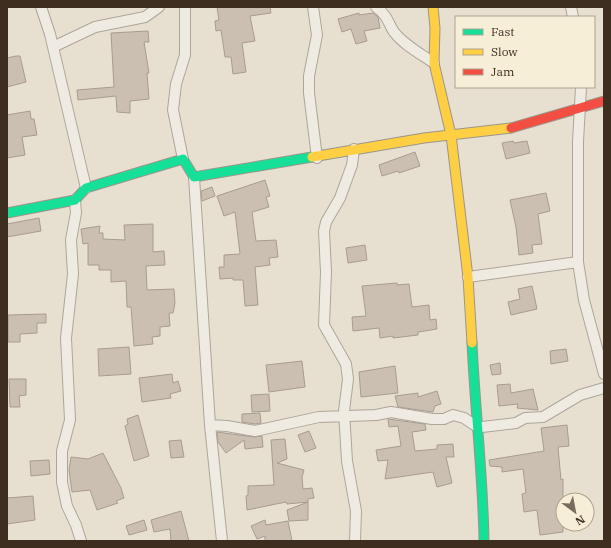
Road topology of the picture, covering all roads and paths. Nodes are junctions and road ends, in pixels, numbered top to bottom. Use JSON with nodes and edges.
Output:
{"nodes":[{"id":1,"x":41,"y":7,"type":"edge"},
{"id":2,"x":159,"y":7,"type":"edge"},
{"id":3,"x":185,"y":7,"type":"edge"},
{"id":4,"x":313,"y":7,"type":"edge"},
{"id":5,"x":376,"y":7,"type":"edge"},
{"id":6,"x":433,"y":7,"type":"edge"},
{"id":7,"x":53,"y":47,"type":"junction"},
{"id":8,"x":434,"y":63,"type":"junction"},
{"id":9,"x":581,"y":88,"type":"edge"},
{"id":10,"x":604,"y":101,"type":"edge"},
{"id":11,"x":581,"y":106,"type":"junction"},
{"id":12,"x":451,"y":135,"type":"junction"},
{"id":13,"x":354,"y":149,"type":"junction"},
{"id":14,"x":317,"y":158,"type":"junction"},
{"id":15,"x":183,"y":159,"type":"junction"},
{"id":16,"x":194,"y":177,"type":"junction"},
{"id":17,"x":86,"y":188,"type":"junction"},
{"id":18,"x":75,"y":200,"type":"junction"},
{"id":19,"x":7,"y":212,"type":"edge"},
{"id":20,"x":578,"y":262,"type":"junction"},
{"id":21,"x":468,"y":277,"type":"junction"},
{"id":22,"x":604,"y":374,"type":"edge"},
{"id":23,"x":604,"y":388,"type":"edge"},
{"id":24,"x":346,"y":417,"type":"junction"},
{"id":25,"x":210,"y":425,"type":"junction"},
{"id":26,"x":476,"y":426,"type":"junction"},
{"id":27,"x":81,"y":541,"type":"edge"},
{"id":28,"x":222,"y":541,"type":"edge"},
{"id":29,"x":355,"y":541,"type":"edge"},
{"id":30,"x":484,"y":541,"type":"edge"}],
"edges":[{"from":1,"to":7,"type":"street"},
{"from":2,"to":7,"type":"street"},
{"from":3,"to":15,"type":"street"},
{"from":4,"to":14,"type":"street"},
{"from":5,"to":8,"type":"street"},
{"from":6,"to":8,"type":"street"},
{"from":7,"to":17,"type":"street"},
{"from":8,"to":12,"type":"street"},
{"from":9,"to":11,"type":"street"},
{"from":10,"to":11,"type":"street"},
{"from":11,"to":12,"type":"street"},
{"from":11,"to":20,"type":"street"},
{"from":12,"to":13,"type":"street"},
{"from":12,"to":21,"type":"street"},
{"from":13,"to":14,"type":"street"},
{"from":13,"to":24,"type":"street"},
{"from":14,"to":16,"type":"street"},
{"from":15,"to":16,"type":"street"},
{"from":15,"to":17,"type":"street"},
{"from":16,"to":25,"type":"street"},
{"from":17,"to":18,"type":"street"},
{"from":18,"to":19,"type":"street"},
{"from":18,"to":27,"type":"street"},
{"from":20,"to":21,"type":"street"},
{"from":20,"to":22,"type":"street"},
{"from":21,"to":26,"type":"street"},
{"from":23,"to":26,"type":"street"},
{"from":24,"to":25,"type":"street"},
{"from":24,"to":26,"type":"street"},
{"from":24,"to":29,"type":"street"},
{"from":25,"to":28,"type":"street"},
{"from":26,"to":30,"type":"street"}]}
